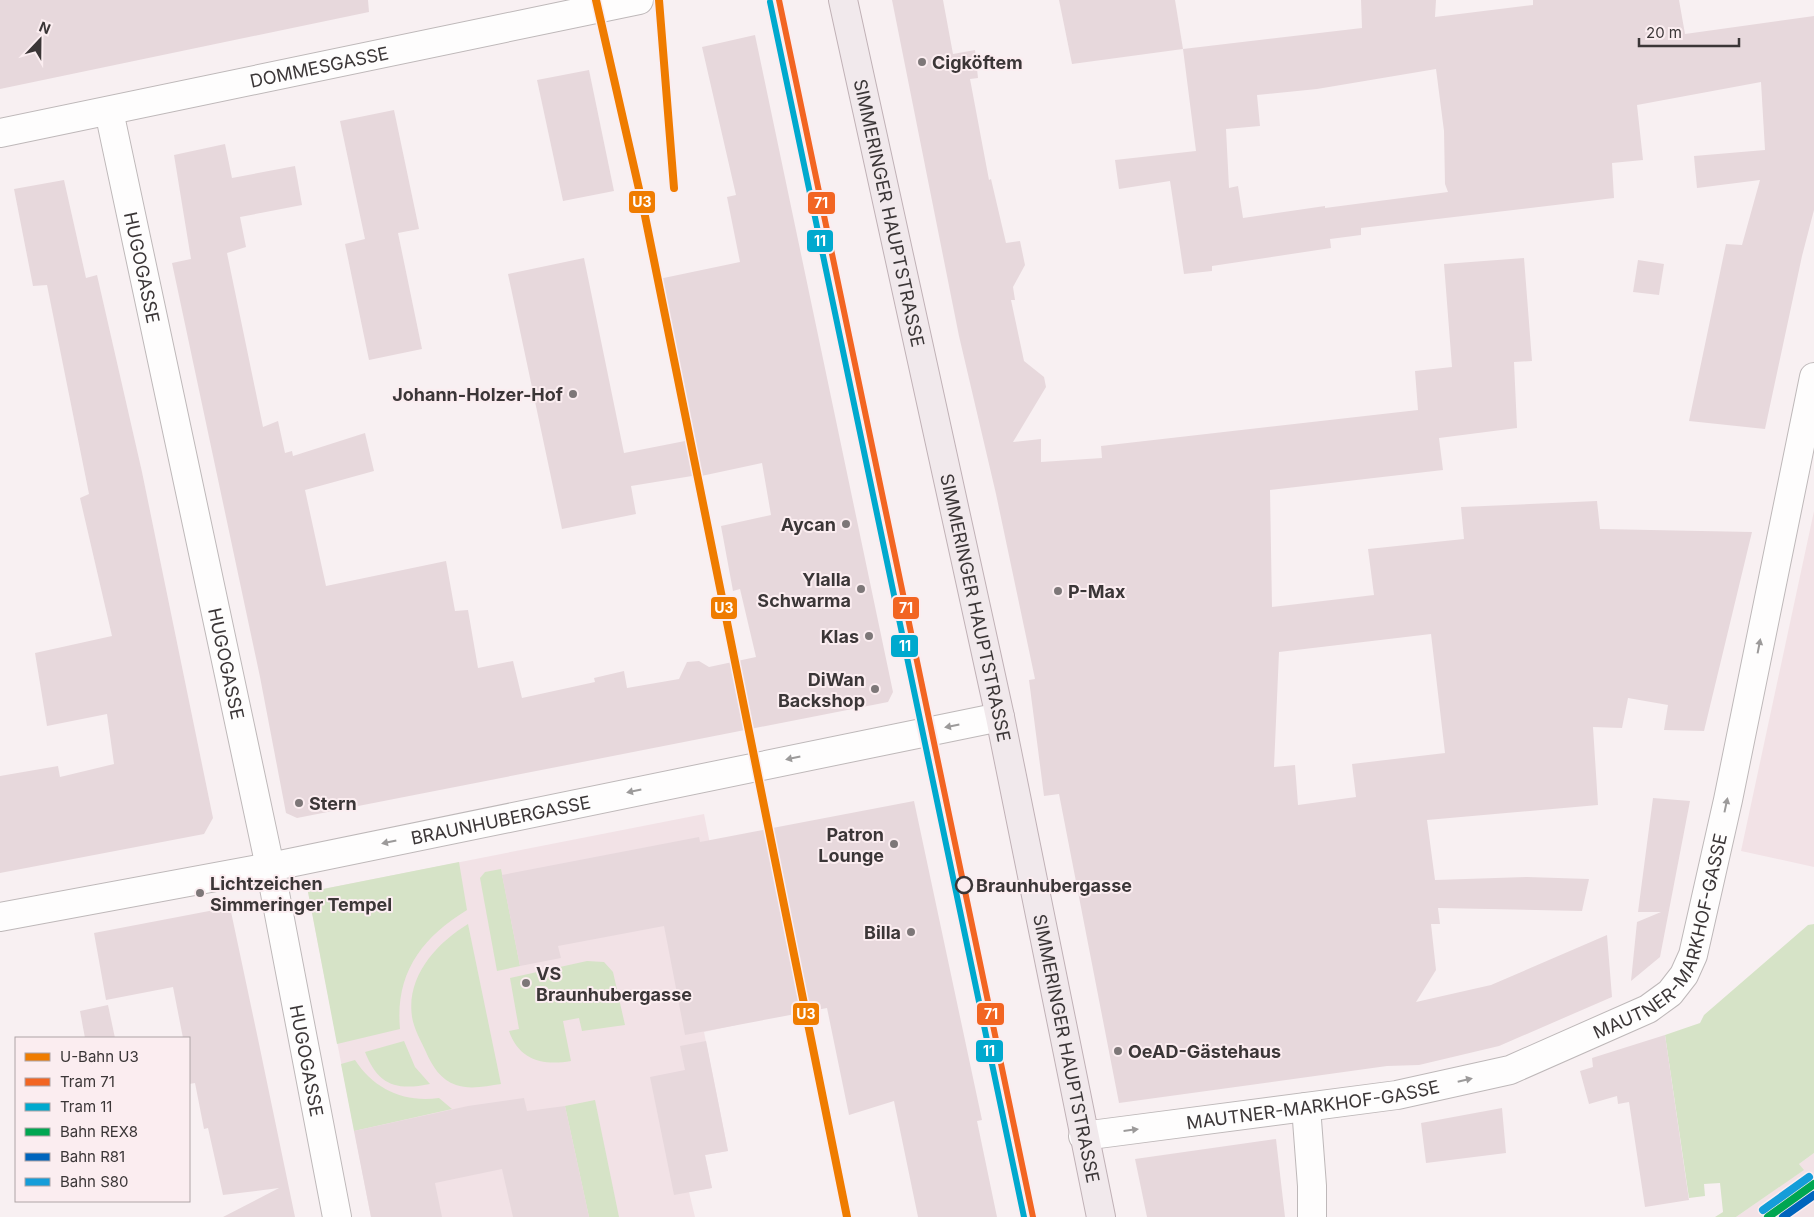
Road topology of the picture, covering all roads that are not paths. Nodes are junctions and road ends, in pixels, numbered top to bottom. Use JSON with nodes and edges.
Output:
{"nodes":[{"id":1,"x":638,"y":0,"type":"edge"},
{"id":2,"x":843,"y":0,"type":"edge"},
{"id":3,"x":109,"y":111,"type":"junction"},
{"id":4,"x":0,"y":133,"type":"edge"},
{"id":5,"x":1814,"y":377,"type":"edge"},
{"id":6,"x":1000,"y":716,"type":"junction"},
{"id":7,"x":270,"y":867,"type":"junction"},
{"id":8,"x":0,"y":917,"type":"edge"},
{"id":9,"x":1306,"y":1107,"type":"junction"},
{"id":10,"x":1083,"y":1136,"type":"junction"},
{"id":11,"x":337,"y":1217,"type":"edge"},
{"id":12,"x":1101,"y":1217,"type":"edge"},
{"id":13,"x":1312,"y":1217,"type":"edge"}],
"edges":[{"from":1,"to":3,"type":"street","name":"DOMMESGASSE"},
{"from":2,"to":6,"type":"main road","name":"SIMMERINGER HAUPTSTRASSE"},
{"from":3,"to":4,"type":"street","name":"DOMMESGASSE"},
{"from":3,"to":7,"type":"street","name":"HUGOGASSE"},
{"from":9,"to":5,"type":"street","name":"MAUTNER-MARKHOF-GASSE","one_way":true},
{"from":6,"to":7,"type":"street","name":"BRAUNHUBERGASSE","one_way":true},
{"from":6,"to":10,"type":"main road","name":"SIMMERINGER HAUPTSTRASSE"},
{"from":7,"to":8,"type":"street","name":"BRAUNHUBERGASSE"},
{"from":7,"to":11,"type":"street","name":"HUGOGASSE"},
{"from":10,"to":9,"type":"street","name":"MAUTNER-MARKHOF-GASSE","one_way":true},
{"from":9,"to":13,"type":"street"},
{"from":10,"to":12,"type":"main road","name":"SIMMERINGER HAUPTSTRASSE"}]}
